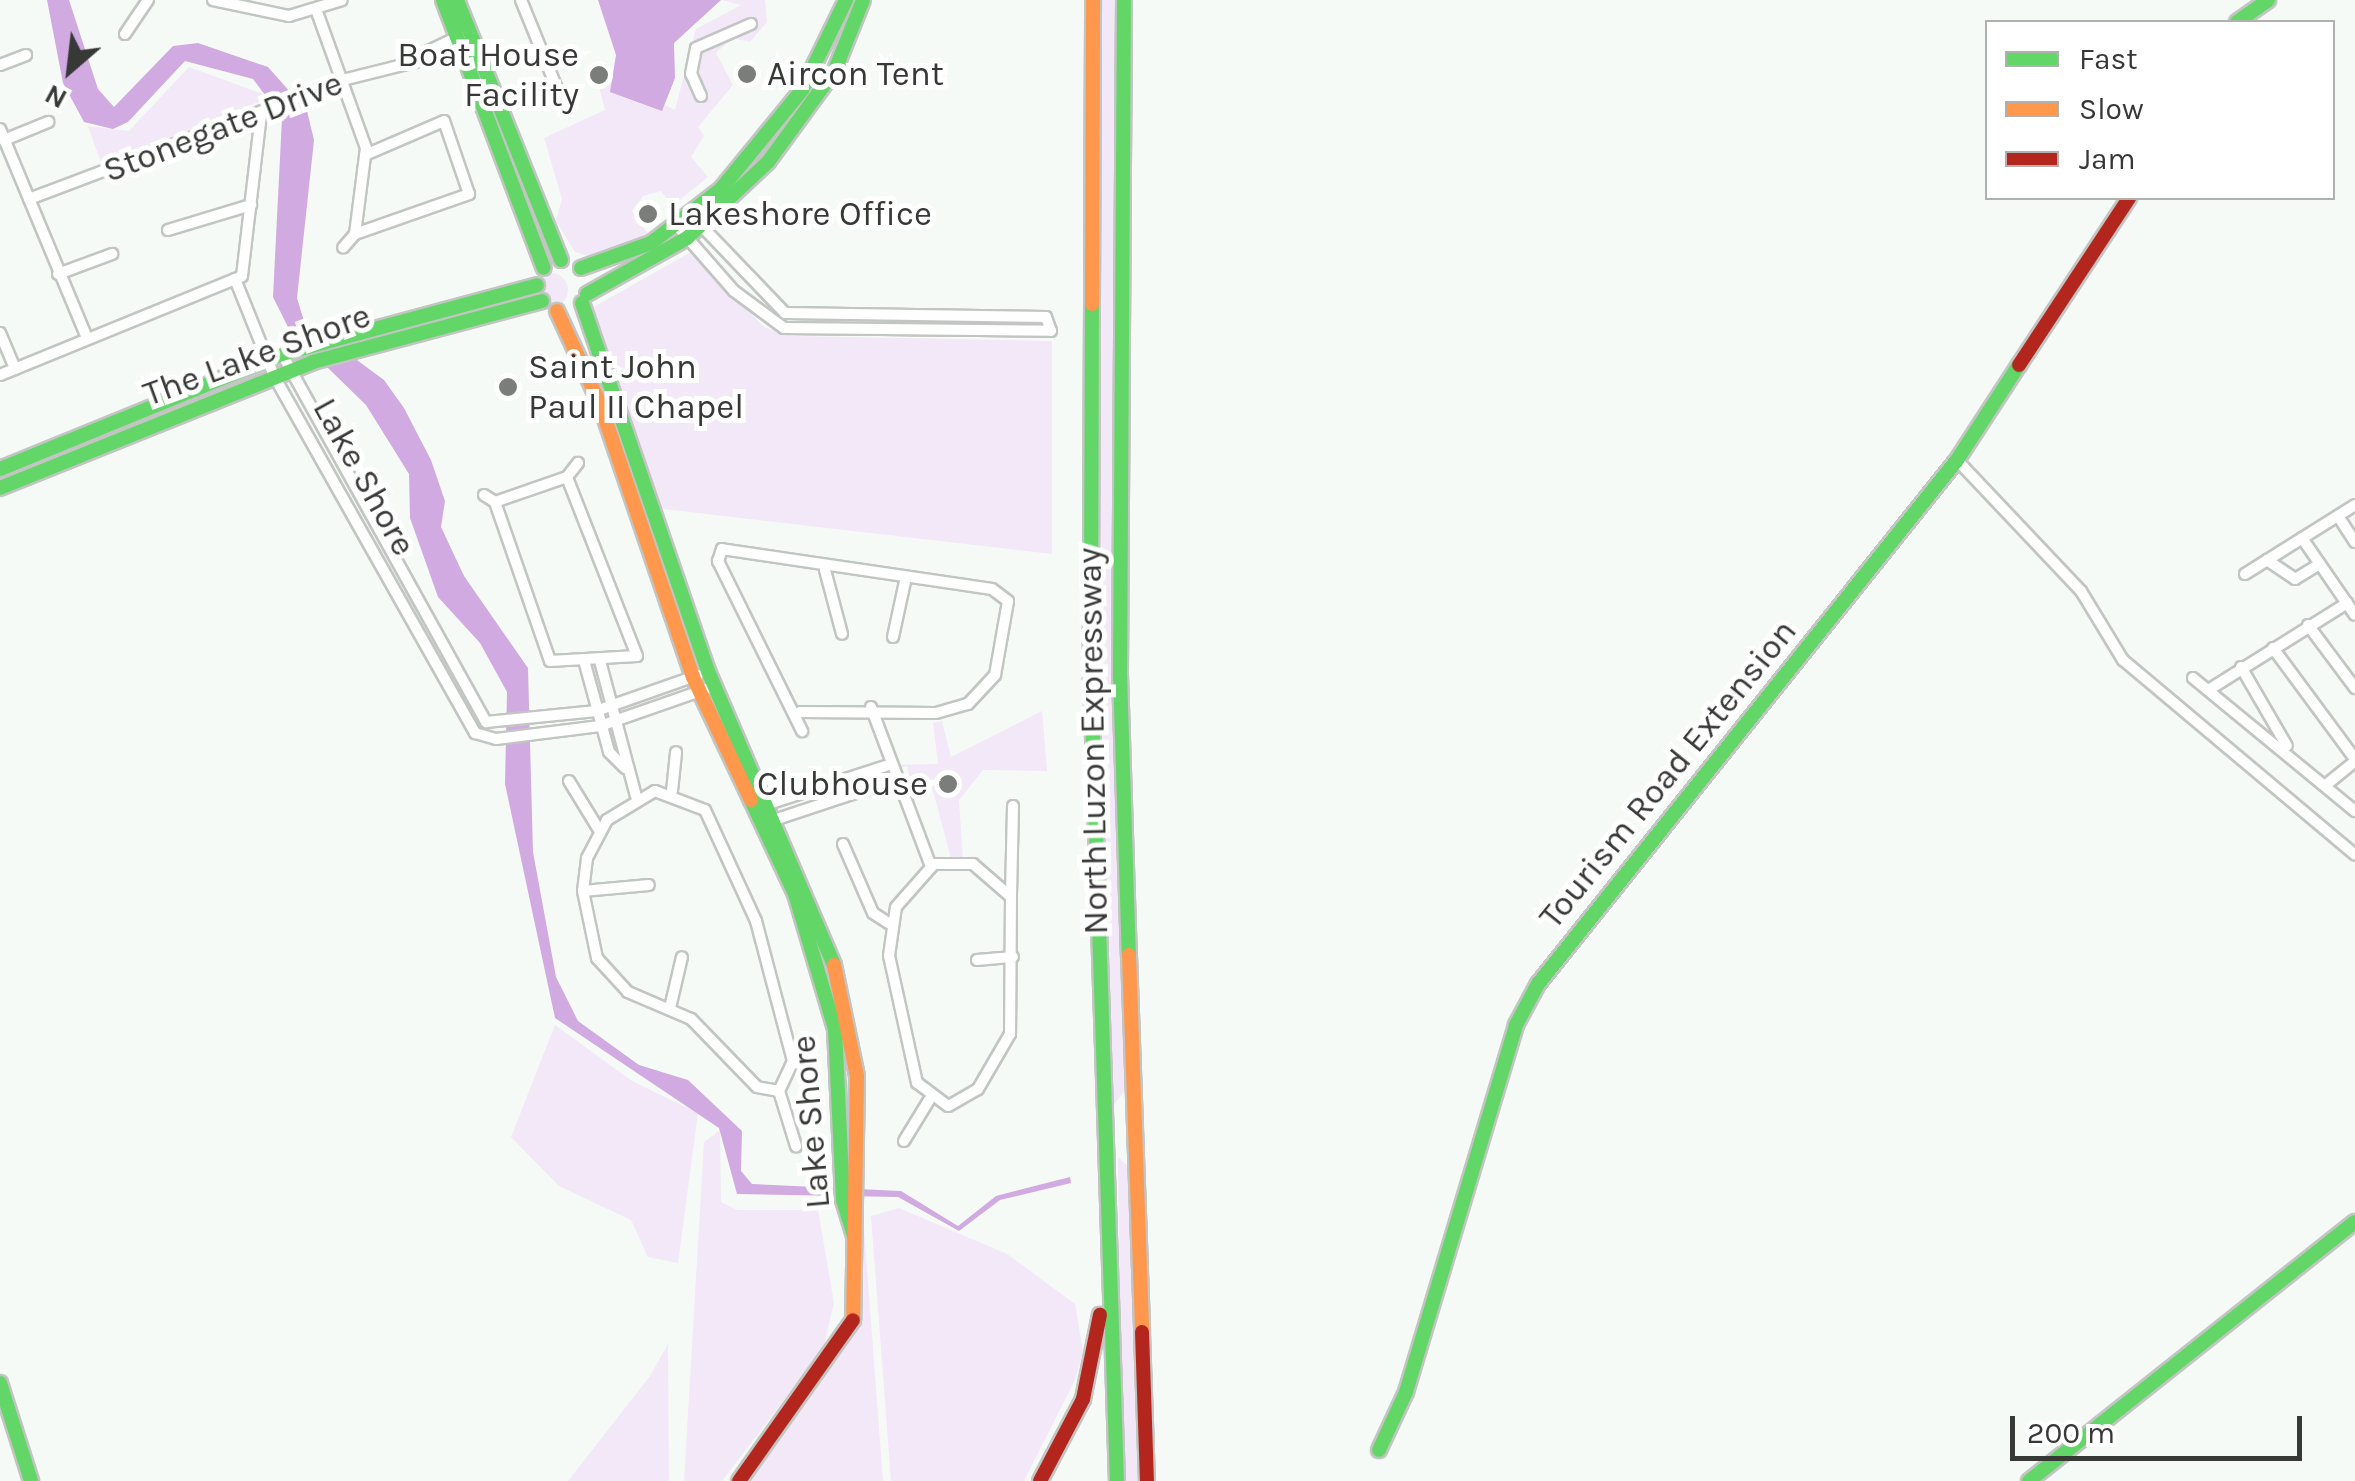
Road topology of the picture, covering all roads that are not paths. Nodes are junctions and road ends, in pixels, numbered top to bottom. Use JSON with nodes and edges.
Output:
{"nodes":[{"id":1,"x":148,"y":0,"type":"edge"},
{"id":2,"x":213,"y":0,"type":"edge"},
{"id":3,"x":342,"y":0,"type":"edge"},
{"id":4,"x":443,"y":0,"type":"edge"},
{"id":5,"x":458,"y":0,"type":"edge"},
{"id":6,"x":521,"y":0,"type":"edge"},
{"id":7,"x":846,"y":0,"type":"edge"},
{"id":8,"x":863,"y":0,"type":"edge"},
{"id":9,"x":1093,"y":0,"type":"edge"},
{"id":10,"x":1124,"y":0,"type":"edge"},
{"id":11,"x":2268,"y":0,"type":"edge"},
{"id":12,"x":317,"y":12,"type":"junction"},
{"id":13,"x":2241,"y":20,"type":"edge"},
{"id":14,"x":751,"y":24,"type":"dead end"},
{"id":15,"x":125,"y":34,"type":"dead end"},
{"id":16,"x":461,"y":43,"type":"junction"},
{"id":17,"x":26,"y":56,"type":"dead end"},
{"id":18,"x":0,"y":65,"type":"edge"},
{"id":19,"x":346,"y":79,"type":"junction"},
{"id":20,"x":701,"y":96,"type":"dead end"},
{"id":21,"x":562,"y":101,"type":"dead end"},
{"id":22,"x":790,"y":107,"type":"junction"},
{"id":23,"x":261,"y":114,"type":"junction"},
{"id":24,"x":805,"y":117,"type":"junction"},
{"id":25,"x":48,"y":122,"type":"dead end"},
{"id":26,"x":2,"y":134,"type":"edge"},
{"id":27,"x":509,"y":149,"type":"junction"},
{"id":28,"x":365,"y":155,"type":"junction"},
{"id":29,"x":29,"y":199,"type":"junction"},
{"id":30,"x":2129,"y":200,"type":"edge"},
{"id":31,"x":251,"y":206,"type":"junction"},
{"id":32,"x":701,"y":217,"type":"junction"},
{"id":33,"x":168,"y":230,"type":"dead end"},
{"id":34,"x":683,"y":233,"type":"junction"},
{"id":35,"x":355,"y":234,"type":"junction"},
{"id":36,"x":343,"y":248,"type":"dead end"},
{"id":37,"x":112,"y":254,"type":"dead end"},
{"id":38,"x":561,"y":260,"type":"junction"},
{"id":39,"x":544,"y":268,"type":"junction"},
{"id":40,"x":582,"y":268,"type":"junction"},
{"id":41,"x":58,"y":274,"type":"junction"},
{"id":42,"x":236,"y":279,"type":"junction"},
{"id":43,"x":537,"y":285,"type":"junction"},
{"id":44,"x":585,"y":298,"type":"junction"},
{"id":45,"x":542,"y":301,"type":"junction"},
{"id":46,"x":558,"y":311,"type":"junction"},
{"id":47,"x":801,"y":317,"type":"junction"},
{"id":48,"x":802,"y":332,"type":"junction"},
{"id":49,"x":0,"y":333,"type":"edge"},
{"id":50,"x":87,"y":338,"type":"junction"},
{"id":51,"x":282,"y":354,"type":"junction"},
{"id":52,"x":14,"y":369,"type":"junction"},
{"id":53,"x":281,"y":373,"type":"junction"},
{"id":54,"x":0,"y":375,"type":"edge"},
{"id":55,"x":1957,"y":460,"type":"junction"},
{"id":56,"x":578,"y":463,"type":"dead end"},
{"id":57,"x":0,"y":469,"type":"edge"},
{"id":58,"x":567,"y":477,"type":"junction"},
{"id":59,"x":0,"y":488,"type":"edge"},
{"id":60,"x":484,"y":495,"type":"dead end"},
{"id":61,"x":495,"y":502,"type":"junction"},
{"id":62,"x":2355,"y":505,"type":"edge"},
{"id":63,"x":2338,"y":516,"type":"junction"},
{"id":64,"x":2302,"y":538,"type":"junction"},
{"id":65,"x":2355,"y":542,"type":"edge"},
{"id":66,"x":746,"y":556,"type":"junction"},
{"id":67,"x":2267,"y":560,"type":"junction"},
{"id":68,"x":2320,"y":564,"type":"junction"},
{"id":69,"x":825,"y":570,"type":"junction"},
{"id":70,"x":2245,"y":574,"type":"dead end"},
{"id":71,"x":731,"y":577,"type":"junction"},
{"id":72,"x":906,"y":577,"type":"junction"},
{"id":73,"x":2347,"y":603,"type":"junction"},
{"id":74,"x":2355,"y":615,"type":"edge"},
{"id":75,"x":2308,"y":625,"type":"junction"},
{"id":76,"x":842,"y":634,"type":"dead end"},
{"id":77,"x":893,"y":637,"type":"dead end"},
{"id":78,"x":2274,"y":648,"type":"junction"},
{"id":79,"x":600,"y":661,"type":"junction"},
{"id":80,"x":585,"y":664,"type":"junction"},
{"id":81,"x":2242,"y":668,"type":"junction"},
{"id":82,"x":708,"y":672,"type":"junction"},
{"id":83,"x":693,"y":677,"type":"junction"},
{"id":84,"x":2193,"y":678,"type":"dead end"},
{"id":85,"x":715,"y":686,"type":"junction"},
{"id":86,"x":2355,"y":688,"type":"edge"},
{"id":87,"x":2210,"y":689,"type":"junction"},
{"id":88,"x":700,"y":692,"type":"junction"},
{"id":89,"x":872,"y":707,"type":"junction"},
{"id":90,"x":609,"y":708,"type":"junction"},
{"id":91,"x":596,"y":711,"type":"junction"},
{"id":92,"x":800,"y":712,"type":"junction"},
{"id":93,"x":614,"y":722,"type":"junction"},
{"id":94,"x":489,"y":724,"type":"junction"},
{"id":95,"x":600,"y":726,"type":"junction"},
{"id":96,"x":802,"y":731,"type":"dead end"},
{"id":97,"x":489,"y":738,"type":"junction"},
{"id":98,"x":2288,"y":747,"type":"junction"},
{"id":99,"x":676,"y":752,"type":"dead end"},
{"id":100,"x":2355,"y":760,"type":"edge"},
{"id":101,"x":886,"y":766,"type":"junction"},
{"id":102,"x":625,"y":768,"type":"junction"},
{"id":103,"x":569,"y":781,"type":"dead end"},
{"id":104,"x":892,"y":781,"type":"junction"},
{"id":105,"x":2327,"y":784,"type":"junction"},
{"id":106,"x":672,"y":791,"type":"junction"},
{"id":107,"x":636,"y":796,"type":"junction"},
{"id":108,"x":814,"y":798,"type":"junction"},
{"id":109,"x":772,"y":803,"type":"junction"},
{"id":110,"x":1013,"y":806,"type":"dead end"},
{"id":111,"x":756,"y":808,"type":"junction"},
{"id":112,"x":2355,"y":811,"type":"edge"},
{"id":113,"x":777,"y":818,"type":"junction"},
{"id":114,"x":762,"y":825,"type":"junction"},
{"id":115,"x":599,"y":830,"type":"junction"},
{"id":116,"x":843,"y":844,"type":"dead end"},
{"id":117,"x":2355,"y":855,"type":"edge"},
{"id":118,"x":930,"y":866,"type":"junction"},
{"id":119,"x":649,"y":884,"type":"dead end"},
{"id":120,"x":583,"y":892,"type":"junction"},
{"id":121,"x":1011,"y":898,"type":"junction"},
{"id":122,"x":890,"y":924,"type":"junction"},
{"id":123,"x":682,"y":957,"type":"dead end"},
{"id":124,"x":1013,"y":958,"type":"junction"},
{"id":125,"x":977,"y":960,"type":"dead end"},
{"id":126,"x":670,"y":1008,"type":"junction"},
{"id":127,"x":779,"y":1092,"type":"junction"},
{"id":128,"x":929,"y":1100,"type":"junction"},
{"id":129,"x":904,"y":1141,"type":"dead end"},
{"id":130,"x":796,"y":1146,"type":"dead end"},
{"id":131,"x":851,"y":1191,"type":"junction"},
{"id":132,"x":2355,"y":1222,"type":"edge"},
{"id":133,"x":1105,"y":1244,"type":"junction"},
{"id":134,"x":0,"y":1383,"type":"edge"},
{"id":135,"x":1380,"y":1450,"type":"dead end"},
{"id":136,"x":31,"y":1481,"type":"edge"},
{"id":137,"x":739,"y":1481,"type":"edge"},
{"id":138,"x":1040,"y":1481,"type":"edge"},
{"id":139,"x":1117,"y":1481,"type":"edge"},
{"id":140,"x":1147,"y":1481,"type":"edge"},
{"id":141,"x":2029,"y":1481,"type":"edge"}],
"edges":[{"from":1,"to":15,"type":"street"},
{"from":2,"to":12,"type":"street"},
{"from":3,"to":12,"type":"street"},
{"from":4,"to":16,"type":"main road"},
{"from":5,"to":16,"type":"main road"},
{"from":6,"to":21,"type":"street"},
{"from":7,"to":22,"type":"main road"},
{"from":8,"to":24,"type":"main road"},
{"from":9,"to":133,"type":"main road","name":"North Luzon Expressway"},
{"from":10,"to":140,"type":"main road","name":"North Luzon Expressway"},
{"from":11,"to":13,"type":"main road"},
{"from":12,"to":19,"type":"street"},
{"from":14,"to":20,"type":"street"},
{"from":16,"to":19,"type":"street","name":"Stonegate Drive"},
{"from":16,"to":27,"type":"main road"},
{"from":17,"to":18,"type":"street"},
{"from":19,"to":23,"type":"street","name":"Stonegate Drive"},
{"from":19,"to":28,"type":"street"},
{"from":22,"to":24,"type":"main road"},
{"from":22,"to":32,"type":"main road"},
{"from":23,"to":29,"type":"street","name":"Stonegate Drive"},
{"from":23,"to":31,"type":"street"},
{"from":24,"to":32,"type":"main road"},
{"from":25,"to":26,"type":"street"},
{"from":26,"to":29,"type":"street"},
{"from":27,"to":38,"type":"main road"},
{"from":27,"to":39,"type":"main road"},
{"from":28,"to":35,"type":"street"},
{"from":28,"to":35,"type":"street"},
{"from":29,"to":41,"type":"street"},
{"from":30,"to":55,"type":"main road","name":"Tourism Road Extension"},
{"from":31,"to":33,"type":"street"},
{"from":31,"to":42,"type":"street"},
{"from":32,"to":34,"type":"main road"},
{"from":32,"to":47,"type":"street"},
{"from":34,"to":40,"type":"main road"},
{"from":34,"to":44,"type":"main road"},
{"from":34,"to":48,"type":"street"},
{"from":35,"to":36,"type":"street"},
{"from":37,"to":41,"type":"street"},
{"from":38,"to":39,"type":"main road"},
{"from":38,"to":40,"type":"main road"},
{"from":39,"to":43,"type":"main road"},
{"from":40,"to":44,"type":"main road"},
{"from":41,"to":50,"type":"street"},
{"from":42,"to":50,"type":"street"},
{"from":42,"to":51,"type":"street","name":"Lake Shore"},
{"from":43,"to":45,"type":"main road"},
{"from":43,"to":51,"type":"main road","name":"The Lake Shore"},
{"from":44,"to":46,"type":"main road"},
{"from":44,"to":82,"type":"main road","name":"Lake Shore"},
{"from":45,"to":46,"type":"main road"},
{"from":45,"to":53,"type":"main road","name":"The Lake Shore"},
{"from":46,"to":83,"type":"main road","name":"Lake Shore"},
{"from":47,"to":48,"type":"street"},
{"from":47,"to":48,"type":"street"},
{"from":49,"to":52,"type":"street"},
{"from":50,"to":52,"type":"street"},
{"from":51,"to":53,"type":"street","name":"Lake Shore"},
{"from":51,"to":57,"type":"main road","name":"The Lake Shore"},
{"from":52,"to":54,"type":"street"},
{"from":53,"to":59,"type":"main road","name":"The Lake Shore"},
{"from":53,"to":94,"type":"street","name":"Lake Shore"},
{"from":53,"to":97,"type":"street","name":"Lake Shore"},
{"from":55,"to":117,"type":"street"},
{"from":55,"to":135,"type":"main road","name":"Tourism Road Extension"},
{"from":56,"to":58,"type":"street"},
{"from":58,"to":61,"type":"street"},
{"from":58,"to":79,"type":"street"},
{"from":60,"to":61,"type":"street"},
{"from":61,"to":80,"type":"street"},
{"from":62,"to":63,"type":"street"},
{"from":63,"to":64,"type":"street"},
{"from":63,"to":65,"type":"street"},
{"from":64,"to":67,"type":"street"},
{"from":64,"to":68,"type":"street"},
{"from":66,"to":69,"type":"street"},
{"from":66,"to":71,"type":"street"},
{"from":66,"to":71,"type":"street"},
{"from":67,"to":68,"type":"street"},
{"from":67,"to":70,"type":"street"},
{"from":68,"to":73,"type":"street"},
{"from":69,"to":72,"type":"street"},
{"from":69,"to":76,"type":"street"},
{"from":71,"to":92,"type":"street"},
{"from":72,"to":77,"type":"street"},
{"from":72,"to":89,"type":"street"},
{"from":73,"to":74,"type":"street"},
{"from":73,"to":75,"type":"street"},
{"from":75,"to":78,"type":"street"},
{"from":75,"to":86,"type":"street"},
{"from":78,"to":81,"type":"street"},
{"from":78,"to":100,"type":"street"},
{"from":79,"to":80,"type":"street"},
{"from":79,"to":90,"type":"street"},
{"from":80,"to":91,"type":"street"},
{"from":81,"to":87,"type":"street"},
{"from":81,"to":98,"type":"street"},
{"from":82,"to":83,"type":"street"},
{"from":82,"to":85,"type":"main road","name":"Lake Shore"},
{"from":83,"to":88,"type":"main road","name":"Lake Shore"},
{"from":83,"to":90,"type":"street"},
{"from":84,"to":87,"type":"street"},
{"from":85,"to":88,"type":"street"},
{"from":85,"to":109,"type":"main road","name":"Lake Shore"},
{"from":87,"to":98,"type":"street"},
{"from":88,"to":93,"type":"street"},
{"from":88,"to":111,"type":"main road","name":"Lake Shore"},
{"from":89,"to":92,"type":"street"},
{"from":89,"to":101,"type":"street"},
{"from":90,"to":91,"type":"street"},
{"from":90,"to":93,"type":"street"},
{"from":91,"to":94,"type":"street"},
{"from":91,"to":95,"type":"street"},
{"from":92,"to":96,"type":"street"},
{"from":93,"to":95,"type":"street"},
{"from":93,"to":102,"type":"street"},
{"from":94,"to":97,"type":"street"},
{"from":95,"to":97,"type":"street"},
{"from":95,"to":102,"type":"street"},
{"from":98,"to":105,"type":"street"},
{"from":99,"to":106,"type":"street"},
{"from":100,"to":105,"type":"street"},
{"from":101,"to":104,"type":"street"},
{"from":101,"to":108,"type":"street"},
{"from":102,"to":107,"type":"street"},
{"from":103,"to":115,"type":"street"},
{"from":104,"to":108,"type":"street"},
{"from":104,"to":118,"type":"street"},
{"from":105,"to":112,"type":"street"},
{"from":106,"to":107,"type":"street"},
{"from":106,"to":127,"type":"street"},
{"from":107,"to":115,"type":"street"},
{"from":108,"to":109,"type":"street"},
{"from":108,"to":113,"type":"street"},
{"from":109,"to":111,"type":"street"},
{"from":109,"to":113,"type":"main road","name":"Lake Shore"},
{"from":110,"to":121,"type":"street"},
{"from":111,"to":114,"type":"main road","name":"Lake Shore"},
{"from":113,"to":114,"type":"street"},
{"from":113,"to":131,"type":"main road","name":"Lake Shore"},
{"from":114,"to":131,"type":"main road","name":"Lake Shore"},
{"from":115,"to":120,"type":"street"},
{"from":116,"to":122,"type":"street"},
{"from":118,"to":121,"type":"street"},
{"from":118,"to":122,"type":"street"},
{"from":119,"to":120,"type":"street"},
{"from":120,"to":126,"type":"street"},
{"from":121,"to":124,"type":"street"},
{"from":122,"to":128,"type":"street"},
{"from":123,"to":126,"type":"street"},
{"from":124,"to":125,"type":"street"},
{"from":124,"to":128,"type":"street"},
{"from":126,"to":127,"type":"street"},
{"from":127,"to":130,"type":"street"},
{"from":128,"to":129,"type":"street"},
{"from":131,"to":137,"type":"main road","name":"Lake Shore"},
{"from":132,"to":141,"type":"main road"},
{"from":133,"to":138,"type":"main road"},
{"from":133,"to":139,"type":"main road","name":"North Luzon Expressway"},
{"from":134,"to":136,"type":"main road"}]}
